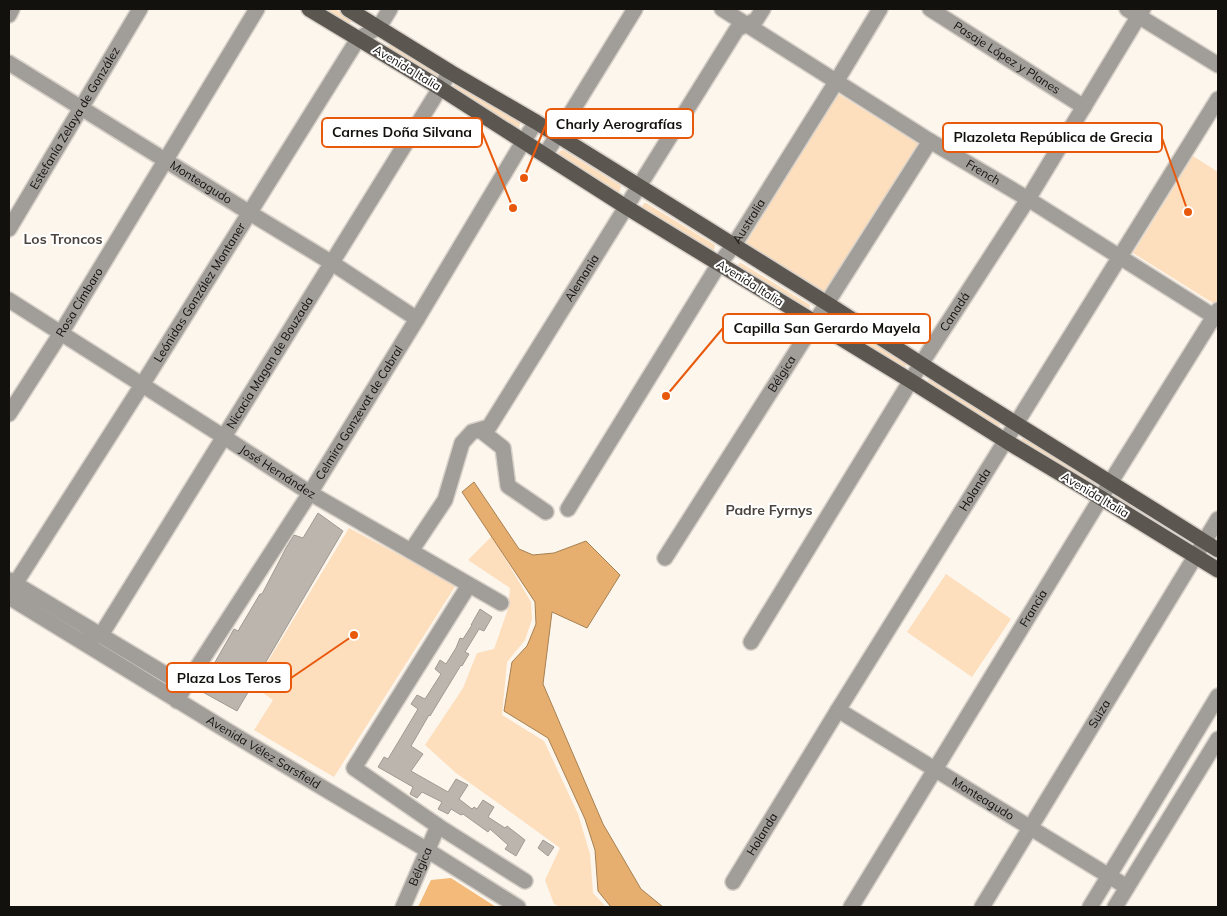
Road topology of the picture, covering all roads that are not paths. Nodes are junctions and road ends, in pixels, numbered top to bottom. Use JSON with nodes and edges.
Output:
{"nodes":[{"id":1,"x":12,"y":9,"type":"edge"},
{"id":2,"x":140,"y":9,"type":"edge"},
{"id":3,"x":257,"y":9,"type":"edge"},
{"id":4,"x":309,"y":9,"type":"edge"},
{"id":5,"x":348,"y":9,"type":"edge"},
{"id":6,"x":390,"y":9,"type":"edge"},
{"id":7,"x":635,"y":9,"type":"edge"},
{"id":8,"x":722,"y":9,"type":"edge"},
{"id":9,"x":763,"y":9,"type":"edge"},
{"id":10,"x":880,"y":9,"type":"edge"},
{"id":11,"x":930,"y":9,"type":"edge"},
{"id":12,"x":1136,"y":11,"type":"edge"},
{"id":13,"x":9,"y":15,"type":"edge"},
{"id":14,"x":746,"y":25,"type":"junction"},
{"id":15,"x":378,"y":27,"type":"junction"},
{"id":16,"x":358,"y":39,"type":"junction"},
{"id":17,"x":9,"y":63,"type":"edge"},
{"id":18,"x":1218,"y":65,"type":"edge"},
{"id":19,"x":450,"y":72,"type":"junction"},
{"id":20,"x":836,"y":82,"type":"junction"},
{"id":21,"x":440,"y":88,"type":"junction"},
{"id":22,"x":1218,"y":99,"type":"edge"},
{"id":23,"x":80,"y":107,"type":"junction"},
{"id":24,"x":1084,"y":107,"type":"junction"},
{"id":25,"x":536,"y":122,"type":"junction"},
{"id":26,"x":558,"y":136,"type":"junction"},
{"id":27,"x":930,"y":141,"type":"junction"},
{"id":28,"x":523,"y":142,"type":"junction"},
{"id":29,"x":545,"y":155,"type":"junction"},
{"id":30,"x":165,"y":161,"type":"junction"},
{"id":31,"x":639,"y":186,"type":"junction"},
{"id":32,"x":1028,"y":199,"type":"junction"},
{"id":33,"x":626,"y":207,"type":"junction"},
{"id":34,"x":250,"y":213,"type":"junction"},
{"id":35,"x":9,"y":229,"type":"edge"},
{"id":36,"x":734,"y":245,"type":"junction"},
{"id":37,"x":1120,"y":257,"type":"junction"},
{"id":38,"x":332,"y":263,"type":"junction"},
{"id":39,"x":719,"y":264,"type":"junction"},
{"id":40,"x":9,"y":300,"type":"edge"},
{"id":41,"x":828,"y":304,"type":"junction"},
{"id":42,"x":1217,"y":315,"type":"edge"},
{"id":43,"x":417,"y":319,"type":"junction"},
{"id":44,"x":815,"y":323,"type":"junction"},
{"id":45,"x":61,"y":333,"type":"junction"},
{"id":46,"x":921,"y":364,"type":"junction"},
{"id":47,"x":911,"y":381,"type":"junction"},
{"id":48,"x":142,"y":385,"type":"junction"},
{"id":49,"x":9,"y":414,"type":"edge"},
{"id":50,"x":1016,"y":425,"type":"junction"},
{"id":51,"x":480,"y":430,"type":"junction"},
{"id":52,"x":224,"y":437,"type":"junction"},
{"id":53,"x":1006,"y":441,"type":"junction"},
{"id":54,"x":1110,"y":483,"type":"junction"},
{"id":55,"x":310,"y":493,"type":"junction"},
{"id":56,"x":1101,"y":498,"type":"junction"},
{"id":57,"x":568,"y":508,"type":"dead end"},
{"id":58,"x":546,"y":512,"type":"dead end"},
{"id":59,"x":1218,"y":520,"type":"edge"},
{"id":60,"x":1204,"y":541,"type":"junction"},
{"id":61,"x":411,"y":550,"type":"junction"},
{"id":62,"x":1218,"y":550,"type":"edge"},
{"id":63,"x":1195,"y":556,"type":"junction"},
{"id":64,"x":665,"y":558,"type":"dead end"},
{"id":65,"x":1218,"y":570,"type":"edge"},
{"id":66,"x":469,"y":585,"type":"junction"},
{"id":67,"x":11,"y":587,"type":"edge"},
{"id":68,"x":501,"y":603,"type":"dead end"},
{"id":69,"x":101,"y":635,"type":"junction"},
{"id":70,"x":83,"y":642,"type":"junction"},
{"id":71,"x":750,"y":642,"type":"dead end"},
{"id":72,"x":185,"y":686,"type":"junction"},
{"id":73,"x":1218,"y":696,"type":"edge"},
{"id":74,"x":177,"y":700,"type":"junction"},
{"id":75,"x":838,"y":710,"type":"junction"},
{"id":76,"x":1218,"y":739,"type":"edge"},
{"id":77,"x":935,"y":769,"type":"junction"},
{"id":78,"x":438,"y":826,"type":"junction"},
{"id":79,"x":1030,"y":827,"type":"junction"},
{"id":80,"x":427,"y":850,"type":"junction"},
{"id":81,"x":1109,"y":876,"type":"junction"},
{"id":82,"x":525,"y":881,"type":"dead end"},
{"id":83,"x":733,"y":882,"type":"dead end"},
{"id":84,"x":1127,"y":887,"type":"junction"},
{"id":85,"x":404,"y":907,"type":"edge"},
{"id":86,"x":518,"y":907,"type":"edge"},
{"id":87,"x":851,"y":907,"type":"edge"},
{"id":88,"x":982,"y":907,"type":"edge"},
{"id":89,"x":1090,"y":907,"type":"edge"},
{"id":90,"x":1114,"y":907,"type":"edge"}],
"edges":[{"from":1,"to":13,"type":"street"},
{"from":2,"to":23,"type":"street","name":"Estefanía Zelaya de González"},
{"from":3,"to":30,"type":"street","name":"Rosa Címbaro"},
{"from":4,"to":16,"type":"main road","name":"Avenida Italia"},
{"from":5,"to":15,"type":"main road","name":"Avenida Italia"},
{"from":6,"to":15,"type":"street","name":"Leónidas González Montaner"},
{"from":7,"to":26,"type":"street"},
{"from":8,"to":14,"type":"street","name":"French"},
{"from":9,"to":14,"type":"street","name":"Alemania"},
{"from":10,"to":20,"type":"street","name":"Australia"},
{"from":11,"to":24,"type":"street","name":"Pasaje López y Planes"},
{"from":12,"to":18,"type":"street"},
{"from":12,"to":24,"type":"street","name":"Canadá"},
{"from":14,"to":20,"type":"street","name":"French"},
{"from":14,"to":31,"type":"street","name":"Alemania"},
{"from":15,"to":16,"type":"street","name":"Leónidas González Montaner"},
{"from":15,"to":19,"type":"main road","name":"Avenida Italia"},
{"from":16,"to":21,"type":"main road","name":"Avenida Italia"},
{"from":16,"to":34,"type":"street","name":"Leónidas González Montaner"},
{"from":17,"to":23,"type":"street","name":"Monteagudo"},
{"from":19,"to":21,"type":"street","name":"Nicacia Magan de Bouzada"},
{"from":19,"to":25,"type":"main road","name":"Avenida Italia"},
{"from":20,"to":27,"type":"street","name":"French"},
{"from":20,"to":36,"type":"street","name":"Australia"},
{"from":21,"to":28,"type":"main road","name":"Avenida Italia"},
{"from":21,"to":38,"type":"street","name":"Nicacia Magan de Bouzada"},
{"from":22,"to":37,"type":"street","name":"Holanda"},
{"from":23,"to":30,"type":"street","name":"Monteagudo"},
{"from":23,"to":35,"type":"street","name":"Estefanía Zelaya de González"},
{"from":24,"to":32,"type":"street","name":"Canadá"},
{"from":25,"to":26,"type":"main road","name":"Avenida Italia"},
{"from":25,"to":28,"type":"street","name":"Celmira Gonzevat de Cabral"},
{"from":26,"to":29,"type":"street"},
{"from":26,"to":31,"type":"main road","name":"Avenida Italia"},
{"from":27,"to":32,"type":"street","name":"French"},
{"from":27,"to":41,"type":"street","name":"Bélgica"},
{"from":28,"to":29,"type":"main road","name":"Avenida Italia"},
{"from":28,"to":43,"type":"street","name":"Celmira Gonzevat de Cabral"},
{"from":29,"to":33,"type":"main road","name":"Avenida Italia"},
{"from":30,"to":34,"type":"street","name":"Monteagudo"},
{"from":30,"to":45,"type":"street","name":"Rosa Címbaro"},
{"from":31,"to":33,"type":"street","name":"Alemania"},
{"from":31,"to":36,"type":"main road","name":"Avenida Italia"},
{"from":32,"to":37,"type":"street","name":"French"},
{"from":32,"to":46,"type":"street","name":"Canadá"},
{"from":33,"to":39,"type":"main road","name":"Avenida Italia"},
{"from":33,"to":51,"type":"street","name":"Alemania"},
{"from":34,"to":38,"type":"street","name":"Monteagudo"},
{"from":34,"to":48,"type":"street","name":"Leónidas González Montaner"},
{"from":36,"to":39,"type":"street","name":"Australia"},
{"from":36,"to":41,"type":"main road","name":"Avenida Italia"},
{"from":37,"to":42,"type":"street","name":"French"},
{"from":37,"to":50,"type":"street","name":"Holanda"},
{"from":38,"to":43,"type":"street","name":"Monteagudo"},
{"from":38,"to":52,"type":"street","name":"Nicacia Magan de Bouzada"},
{"from":39,"to":44,"type":"main road","name":"Avenida Italia"},
{"from":39,"to":57,"type":"street","name":"Australia"},
{"from":40,"to":45,"type":"street","name":"José Hernández"},
{"from":41,"to":44,"type":"street","name":"Bélgica"},
{"from":41,"to":46,"type":"main road","name":"Avenida Italia"},
{"from":42,"to":54,"type":"street","name":"Francia"},
{"from":43,"to":55,"type":"street","name":"Celmira Gonzevat de Cabral"},
{"from":44,"to":47,"type":"main road","name":"Avenida Italia"},
{"from":44,"to":64,"type":"street","name":"Bélgica"},
{"from":45,"to":48,"type":"street","name":"José Hernández"},
{"from":45,"to":49,"type":"street","name":"Rosa Címbaro"},
{"from":46,"to":47,"type":"street","name":"Canadá"},
{"from":46,"to":50,"type":"main road","name":"Avenida Italia"},
{"from":47,"to":53,"type":"main road","name":"Avenida Italia"},
{"from":47,"to":71,"type":"street","name":"Canadá"},
{"from":48,"to":52,"type":"street","name":"José Hernández"},
{"from":48,"to":67,"type":"street","name":"Leónidas González Montaner"},
{"from":50,"to":53,"type":"street","name":"Holanda"},
{"from":50,"to":54,"type":"main road","name":"Avenida Italia"},
{"from":51,"to":58,"type":"street"},
{"from":51,"to":61,"type":"street","name":"Alemania"},
{"from":52,"to":55,"type":"street","name":"José Hernández"},
{"from":52,"to":69,"type":"street","name":"Nicacia Magan de Bouzada"},
{"from":53,"to":56,"type":"main road","name":"Avenida Italia"},
{"from":53,"to":75,"type":"street","name":"Holanda"},
{"from":54,"to":56,"type":"street","name":"Francia"},
{"from":54,"to":60,"type":"main road","name":"Avenida Italia"},
{"from":55,"to":61,"type":"street","name":"José Hernández"},
{"from":55,"to":72,"type":"street","name":"Celmira Gonzevat de Cabral"},
{"from":56,"to":63,"type":"main road","name":"Avenida Italia"},
{"from":56,"to":77,"type":"street","name":"Francia"},
{"from":59,"to":60,"type":"street","name":"Suiza"},
{"from":60,"to":62,"type":"main road","name":"Avenida Italia"},
{"from":60,"to":63,"type":"street","name":"Suiza"},
{"from":61,"to":66,"type":"street","name":"José Hernández"},
{"from":63,"to":65,"type":"main road","name":"Avenida Italia"},
{"from":63,"to":79,"type":"street","name":"Suiza"},
{"from":66,"to":68,"type":"street","name":"José Hernández"},
{"from":66,"to":78,"type":"street"},
{"from":67,"to":69,"type":"street"},
{"from":67,"to":70,"type":"street","name":"Avenida Vélez Sarsfield"},
{"from":69,"to":70,"type":"street"},
{"from":69,"to":72,"type":"street"},
{"from":70,"to":74,"type":"street","name":"Avenida Vélez Sarsfield"},
{"from":72,"to":74,"type":"street","name":"Celmira Gonzevat de Cabral"},
{"from":73,"to":81,"type":"street"},
{"from":74,"to":80,"type":"street","name":"Avenida Vélez Sarsfield"},
{"from":75,"to":77,"type":"street","name":"Monteagudo"},
{"from":75,"to":83,"type":"street","name":"Holanda"},
{"from":76,"to":84,"type":"street"},
{"from":77,"to":79,"type":"street","name":"Monteagudo"},
{"from":77,"to":87,"type":"street","name":"Francia"},
{"from":78,"to":80,"type":"street","name":"Bélgica"},
{"from":78,"to":82,"type":"street"},
{"from":79,"to":81,"type":"street","name":"Monteagudo"},
{"from":79,"to":88,"type":"street","name":"Suiza"},
{"from":80,"to":85,"type":"street","name":"Bélgica"},
{"from":80,"to":86,"type":"street","name":"Avenida Vélez Sarsfield"},
{"from":81,"to":84,"type":"street","name":"Monteagudo"},
{"from":81,"to":89,"type":"street"},
{"from":84,"to":90,"type":"street"}]}
